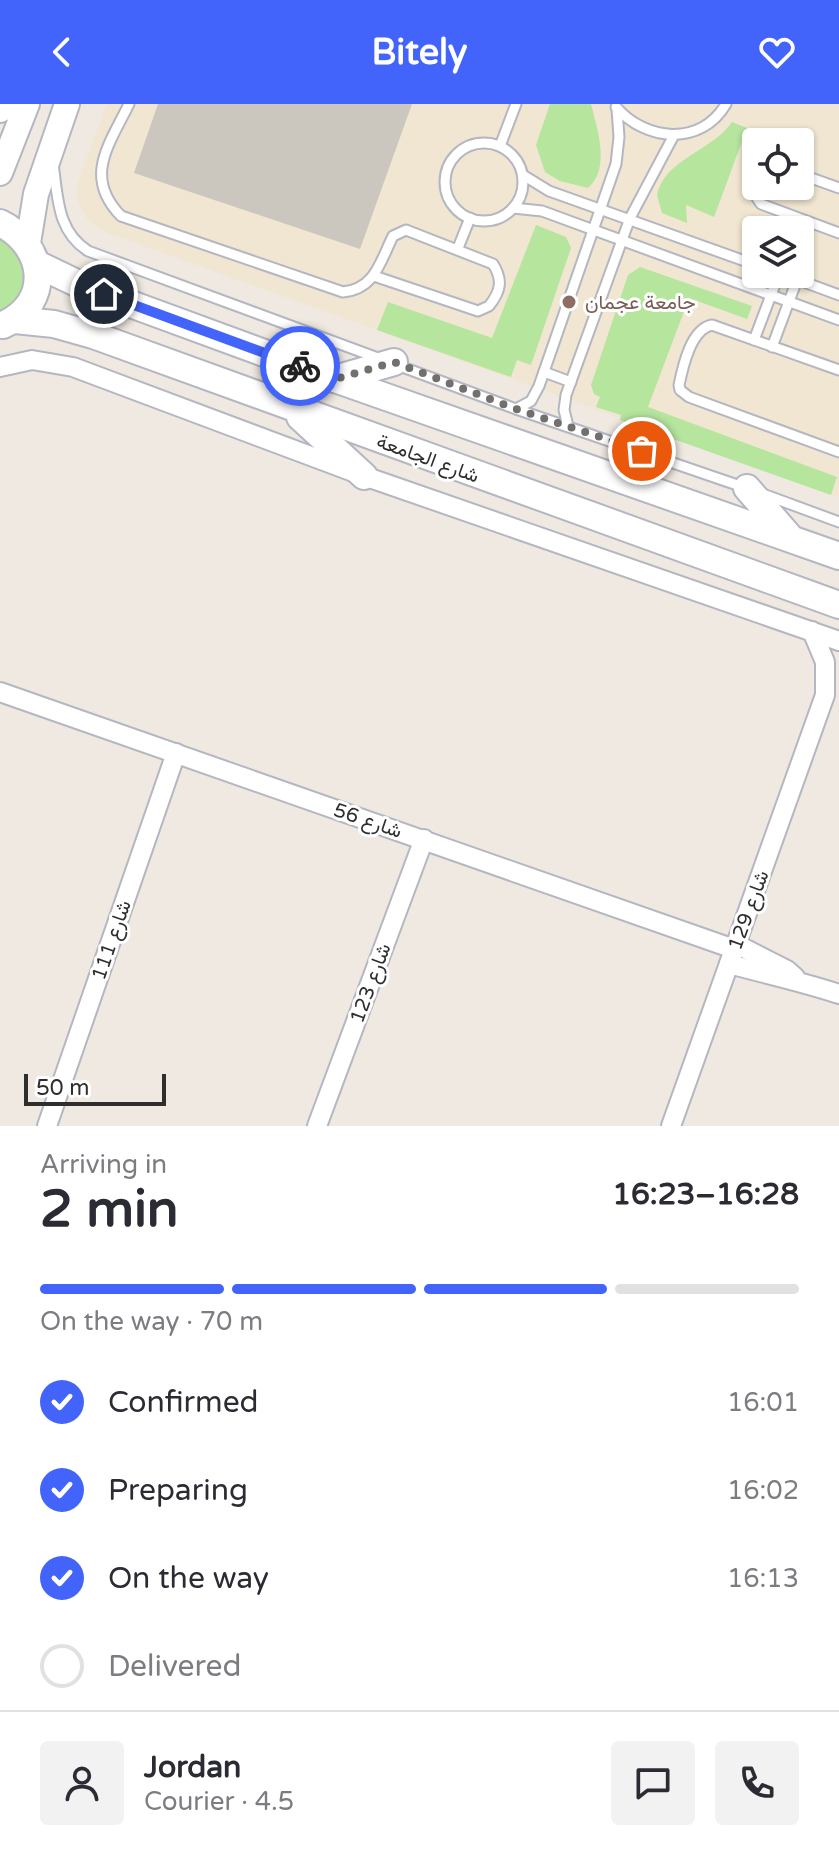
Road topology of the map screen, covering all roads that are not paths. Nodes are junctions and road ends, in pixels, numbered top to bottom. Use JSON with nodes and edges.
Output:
{"nodes":[{"id":1,"x":12,"y":104,"type":"edge"},
{"id":2,"x":27,"y":104,"type":"edge"},
{"id":3,"x":67,"y":104,"type":"edge"},
{"id":4,"x":129,"y":104,"type":"edge"},
{"id":5,"x":516,"y":104,"type":"edge"},
{"id":6,"x":726,"y":104,"type":"edge"},
{"id":7,"x":616,"y":106,"type":"edge"},
{"id":8,"x":0,"y":110,"type":"edge"},
{"id":9,"x":674,"y":135,"type":"junction"},
{"id":10,"x":51,"y":145,"type":"junction"},
{"id":11,"x":500,"y":146,"type":"junction"},
{"id":12,"x":0,"y":173,"type":"edge"},
{"id":13,"x":523,"y":175,"type":"junction"},
{"id":14,"x":814,"y":179,"type":"edge"},
{"id":15,"x":839,"y":188,"type":"edge"},
{"id":16,"x":758,"y":200,"type":"edge"},
{"id":17,"x":602,"y":207,"type":"junction"},
{"id":18,"x":513,"y":208,"type":"junction"},
{"id":19,"x":470,"y":218,"type":"junction"},
{"id":20,"x":630,"y":218,"type":"junction"},
{"id":21,"x":0,"y":223,"type":"edge"},
{"id":22,"x":594,"y":229,"type":"junction"},
{"id":23,"x":839,"y":233,"type":"edge"},
{"id":24,"x":622,"y":240,"type":"junction"},
{"id":25,"x":458,"y":248,"type":"junction"},
{"id":26,"x":32,"y":254,"type":"junction"},
{"id":27,"x":742,"y":260,"type":"edge"},
{"id":28,"x":374,"y":276,"type":"junction"},
{"id":29,"x":814,"y":286,"type":"edge"},
{"id":30,"x":775,"y":288,"type":"edge"},
{"id":31,"x":794,"y":288,"type":"edge"},
{"id":32,"x":772,"y":295,"type":"junction"},
{"id":33,"x":839,"y":295,"type":"edge"},
{"id":34,"x":789,"y":301,"type":"junction"},
{"id":35,"x":839,"y":320,"type":"edge"},
{"id":36,"x":7,"y":323,"type":"edge"},
{"id":37,"x":754,"y":340,"type":"junction"},
{"id":38,"x":772,"y":347,"type":"junction"},
{"id":39,"x":394,"y":362,"type":"junction"},
{"id":40,"x":0,"y":367,"type":"edge"},
{"id":41,"x":839,"y":370,"type":"edge"},
{"id":42,"x":544,"y":372,"type":"junction"},
{"id":43,"x":335,"y":379,"type":"junction"},
{"id":44,"x":571,"y":382,"type":"junction"},
{"id":45,"x":291,"y":409,"type":"junction"},
{"id":46,"x":516,"y":409,"type":"junction"},
{"id":47,"x":568,"y":426,"type":"junction"},
{"id":48,"x":839,"y":452,"type":"edge"},
{"id":49,"x":364,"y":476,"type":"junction"},
{"id":50,"x":747,"y":488,"type":"junction"},
{"id":51,"x":839,"y":522,"type":"edge"},
{"id":52,"x":791,"y":538,"type":"junction"},
{"id":53,"x":839,"y":556,"type":"edge"},
{"id":54,"x":839,"y":605,"type":"edge"},
{"id":55,"x":812,"y":631,"type":"junction"},
{"id":56,"x":839,"y":641,"type":"edge"},
{"id":57,"x":839,"y":678,"type":"edge"},
{"id":58,"x":0,"y":692,"type":"edge"},
{"id":59,"x":825,"y":695,"type":"junction"},
{"id":60,"x":176,"y":753,"type":"junction"},
{"id":61,"x":424,"y":839,"type":"junction"},
{"id":62,"x":733,"y":952,"type":"junction"},
{"id":63,"x":839,"y":994,"type":"edge"},
{"id":64,"x":47,"y":1126,"type":"edge"},
{"id":65,"x":317,"y":1126,"type":"edge"},
{"id":66,"x":671,"y":1126,"type":"edge"}],
"edges":[{"from":1,"to":8,"type":"street"},
{"from":2,"to":12,"type":"street"},
{"from":3,"to":10,"type":"street"},
{"from":4,"to":28,"type":"lane"},
{"from":5,"to":11,"type":"lane"},
{"from":6,"to":9,"type":"lane"},
{"from":7,"to":9,"type":"lane"},
{"from":7,"to":17,"type":"lane"},
{"from":9,"to":20,"type":"lane"},
{"from":10,"to":26,"type":"street"},
{"from":10,"to":39,"type":"lane"},
{"from":11,"to":13,"type":"lane"},
{"from":11,"to":19,"type":"lane"},
{"from":13,"to":17,"type":"lane"},
{"from":13,"to":18,"type":"lane"},
{"from":14,"to":15,"type":"lane"},
{"from":16,"to":23,"type":"lane"},
{"from":17,"to":20,"type":"lane"},
{"from":17,"to":22,"type":"lane"},
{"from":18,"to":19,"type":"lane"},
{"from":18,"to":22,"type":"lane"},
{"from":19,"to":25,"type":"lane"},
{"from":20,"to":24,"type":"lane"},
{"from":20,"to":27,"type":"lane"},
{"from":21,"to":26,"type":"main road"},
{"from":22,"to":24,"type":"lane"},
{"from":22,"to":42,"type":"lane"},
{"from":24,"to":32,"type":"lane"},
{"from":24,"to":44,"type":"lane"},
{"from":25,"to":28,"type":"lane"},
{"from":25,"to":28,"type":"lane"},
{"from":26,"to":36,"type":"main road"},
{"from":26,"to":43,"type":"main road"},
{"from":29,"to":33,"type":"lane"},
{"from":30,"to":32,"type":"lane"},
{"from":31,"to":34,"type":"lane"},
{"from":32,"to":34,"type":"lane"},
{"from":32,"to":37,"type":"lane"},
{"from":34,"to":35,"type":"lane"},
{"from":34,"to":38,"type":"lane"},
{"from":36,"to":45,"type":"main road","name":"شارع الجامعة"},
{"from":37,"to":38,"type":"lane"},
{"from":37,"to":48,"type":"lane"},
{"from":38,"to":41,"type":"lane"},
{"from":39,"to":43,"type":"main road"},
{"from":39,"to":46,"type":"lane"},
{"from":40,"to":49,"type":"street"},
{"from":42,"to":44,"type":"lane"},
{"from":42,"to":46,"type":"lane"},
{"from":43,"to":52,"type":"main road"},
{"from":44,"to":47,"type":"lane"},
{"from":45,"to":49,"type":"main road"},
{"from":45,"to":54,"type":"main road","name":"شارع الجامعة"},
{"from":46,"to":47,"type":"lane"},
{"from":47,"to":50,"type":"lane"},
{"from":49,"to":55,"type":"street"},
{"from":50,"to":51,"type":"lane"},
{"from":50,"to":52,"type":"main road"},
{"from":52,"to":53,"type":"main road"},
{"from":55,"to":56,"type":"street"},
{"from":55,"to":59,"type":"street","name":"شارع 129"},
{"from":57,"to":59,"type":"street","name":"شارع 129"},
{"from":58,"to":60,"type":"street","name":"شارع 56"},
{"from":59,"to":62,"type":"street","name":"شارع 129"},
{"from":60,"to":61,"type":"street","name":"شارع 56"},
{"from":60,"to":64,"type":"street","name":"شارع 111"},
{"from":61,"to":62,"type":"street","name":"شارع 56"},
{"from":61,"to":65,"type":"street","name":"شارع 123"},
{"from":62,"to":63,"type":"street","name":"شارع 56"},
{"from":62,"to":66,"type":"street","name":"شارع 129"}]}
